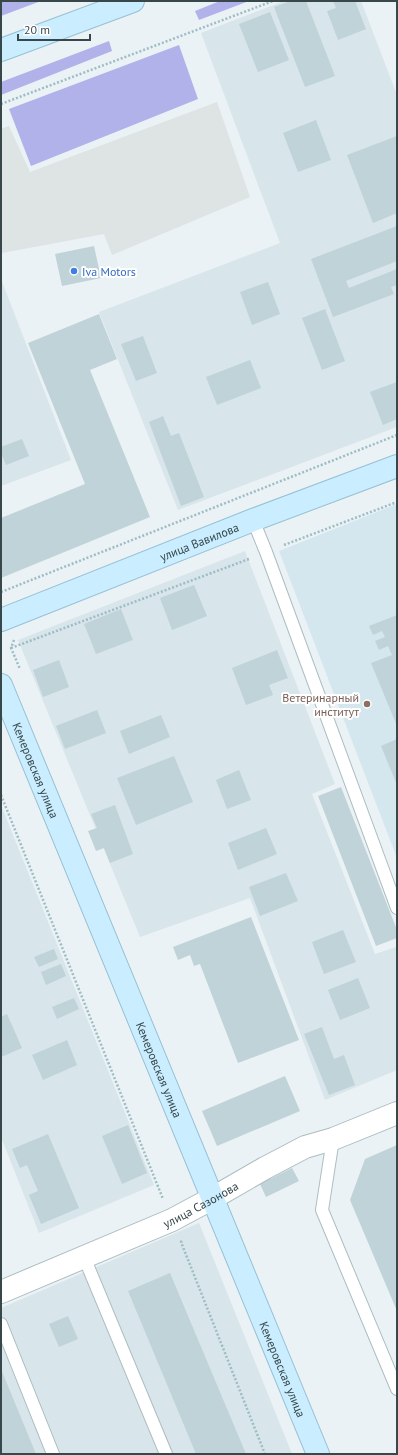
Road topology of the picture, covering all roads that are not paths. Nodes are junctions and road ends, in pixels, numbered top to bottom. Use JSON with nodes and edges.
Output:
{"nodes":[{"id":1,"x":133,"y":1,"type":"edge"},
{"id":2,"x":1,"y":50,"type":"edge"},
{"id":3,"x":397,"y":466,"type":"edge"},
{"id":4,"x":253,"y":520,"type":"junction"},
{"id":5,"x":1,"y":620,"type":"edge"},
{"id":6,"x":1,"y":685,"type":"edge"},
{"id":7,"x":397,"y":908,"type":"edge"},
{"id":8,"x":397,"y":1113,"type":"edge"},
{"id":9,"x":333,"y":1139,"type":"junction"},
{"id":10,"x":213,"y":1198,"type":"junction"},
{"id":11,"x":84,"y":1257,"type":"junction"},
{"id":12,"x":1,"y":1292,"type":"edge"},
{"id":13,"x":1,"y":1324,"type":"edge"},
{"id":14,"x":397,"y":1389,"type":"edge"},
{"id":15,"x":53,"y":1454,"type":"edge"},
{"id":16,"x":166,"y":1454,"type":"edge"},
{"id":17,"x":318,"y":1454,"type":"edge"}],
"edges":[{"from":1,"to":2,"type":"main road"},
{"from":3,"to":4,"type":"main road","name":"улица Вавилова"},
{"from":4,"to":5,"type":"main road","name":"улица Вавилова"},
{"from":4,"to":7,"type":"lane"},
{"from":6,"to":10,"type":"main road","name":"Кемеровская улица"},
{"from":8,"to":9,"type":"street","name":"улица Сазонова"},
{"from":9,"to":10,"type":"street","name":"улица Сазонова"},
{"from":9,"to":14,"type":"lane"},
{"from":10,"to":11,"type":"street","name":"улица Сазонова"},
{"from":10,"to":17,"type":"main road","name":"Кемеровская улица"},
{"from":11,"to":12,"type":"street","name":"улица Сазонова"},
{"from":11,"to":16,"type":"lane"},
{"from":13,"to":15,"type":"lane"}]}
